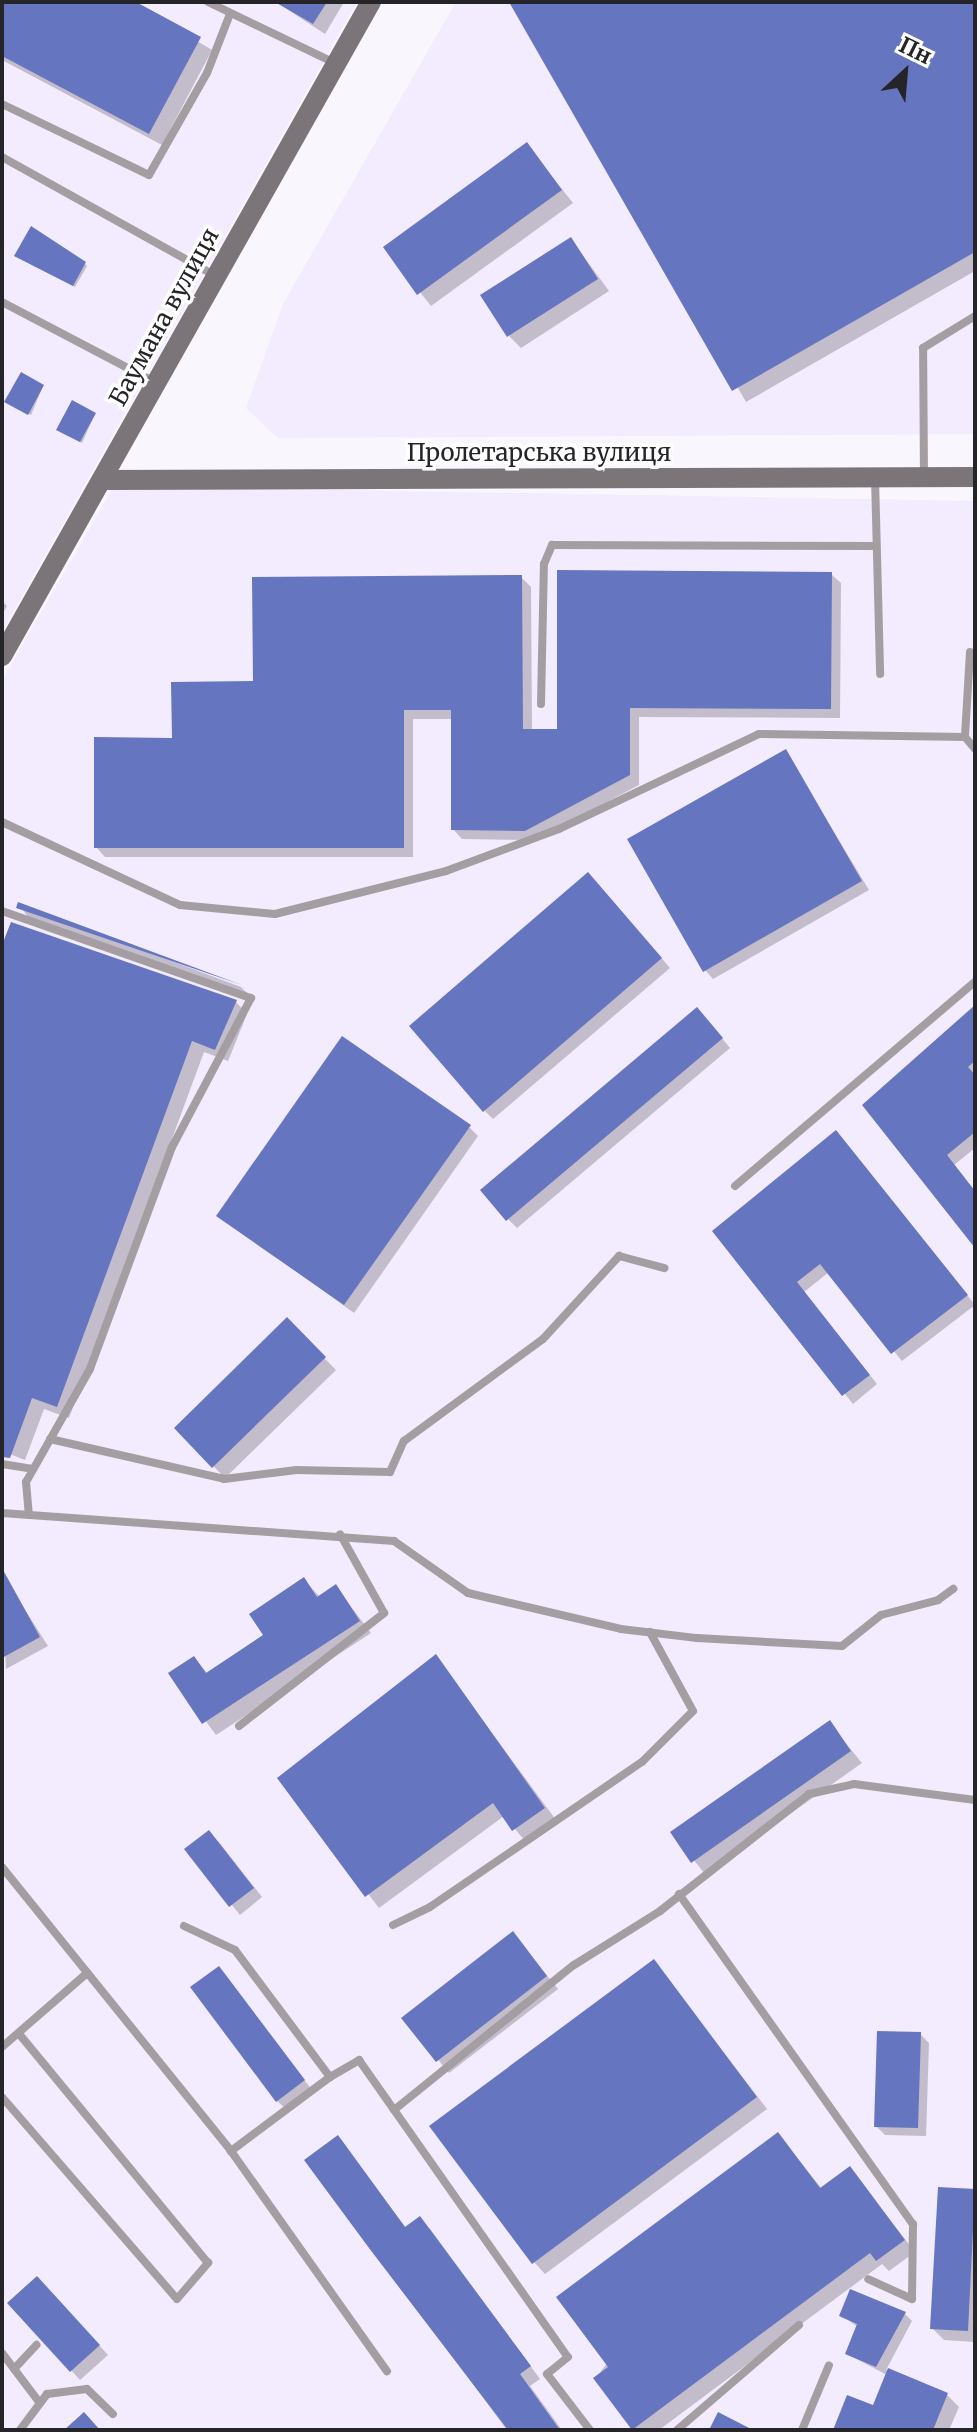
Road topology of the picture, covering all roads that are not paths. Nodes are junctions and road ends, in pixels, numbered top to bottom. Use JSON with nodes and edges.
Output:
{"nodes":[{"id":1,"x":208,"y":2,"type":"edge"},
{"id":2,"x":371,"y":2,"type":"edge"},
{"id":3,"x":230,"y":14,"type":"junction"},
{"id":4,"x":336,"y":63,"type":"junction"},
{"id":5,"x":2,"y":104,"type":"edge"},
{"id":6,"x":2,"y":157,"type":"edge"},
{"id":7,"x":215,"y":275,"type":"junction"},
{"id":8,"x":2,"y":302,"type":"edge"},
{"id":9,"x":975,"y":316,"type":"edge"},
{"id":10,"x":157,"y":383,"type":"junction"},
{"id":11,"x":875,"y":477,"type":"junction"},
{"id":12,"x":924,"y":477,"type":"junction"},
{"id":13,"x":975,"y":477,"type":"edge"},
{"id":14,"x":104,"y":480,"type":"junction"},
{"id":15,"x":874,"y":546,"type":"junction"},
{"id":16,"x":970,"y":652,"type":"dead end"},
{"id":17,"x":2,"y":656,"type":"edge"},
{"id":18,"x":880,"y":674,"type":"dead end"},
{"id":19,"x":972,"y":678,"type":"edge"},
{"id":20,"x":541,"y":704,"type":"dead end"},
{"id":21,"x":965,"y":737,"type":"junction"},
{"id":22,"x":975,"y":749,"type":"edge"},
{"id":23,"x":2,"y":822,"type":"edge"},
{"id":24,"x":2,"y":911,"type":"edge"},
{"id":25,"x":975,"y":982,"type":"edge"},
{"id":26,"x":735,"y":1186,"type":"dead end"},
{"id":27,"x":664,"y":1268,"type":"dead end"},
{"id":28,"x":50,"y":1439,"type":"junction"},
{"id":29,"x":2,"y":1464,"type":"edge"},
{"id":30,"x":33,"y":1469,"type":"junction"},
{"id":31,"x":2,"y":1513,"type":"edge"},
{"id":32,"x":29,"y":1515,"type":"junction"},
{"id":33,"x":340,"y":1534,"type":"junction"},
{"id":34,"x":953,"y":1589,"type":"dead end"},
{"id":35,"x":650,"y":1632,"type":"junction"},
{"id":36,"x":239,"y":1726,"type":"dead end"},
{"id":37,"x":975,"y":1800,"type":"edge"},
{"id":38,"x":2,"y":1867,"type":"edge"},
{"id":39,"x":679,"y":1894,"type":"junction"},
{"id":40,"x":393,"y":1925,"type":"dead end"},
{"id":41,"x":184,"y":1926,"type":"dead end"},
{"id":42,"x":87,"y":1973,"type":"junction"},
{"id":43,"x":20,"y":2035,"type":"junction"},
{"id":44,"x":2,"y":2047,"type":"edge"},
{"id":45,"x":330,"y":2077,"type":"junction"},
{"id":46,"x":2,"y":2097,"type":"edge"},
{"id":47,"x":394,"y":2110,"type":"junction"},
{"id":48,"x":231,"y":2151,"type":"junction"},
{"id":49,"x":868,"y":2279,"type":"dead end"},
{"id":50,"x":799,"y":2325,"type":"dead end"},
{"id":51,"x":36,"y":2345,"type":"dead end"},
{"id":52,"x":2,"y":2353,"type":"edge"},
{"id":53,"x":829,"y":2365,"type":"dead end"},
{"id":54,"x":14,"y":2369,"type":"junction"},
{"id":55,"x":387,"y":2371,"type":"dead end"},
{"id":56,"x":39,"y":2402,"type":"junction"},
{"id":57,"x":113,"y":2414,"type":"dead end"},
{"id":58,"x":20,"y":2430,"type":"edge"},
{"id":59,"x":590,"y":2430,"type":"edge"},
{"id":60,"x":677,"y":2430,"type":"edge"},
{"id":61,"x":802,"y":2430,"type":"edge"}],
"edges":[{"from":1,"to":3,"type":"lane"},
{"from":2,"to":4,"type":"street","name":"Баумана вулиця"},
{"from":3,"to":4,"type":"lane"},
{"from":3,"to":5,"type":"lane"},
{"from":4,"to":7,"type":"street","name":"Баумана вулиця"},
{"from":6,"to":7,"type":"lane"},
{"from":7,"to":10,"type":"street","name":"Баумана вулиця"},
{"from":8,"to":10,"type":"lane"},
{"from":9,"to":12,"type":"lane"},
{"from":10,"to":14,"type":"street","name":"Баумана вулиця"},
{"from":11,"to":12,"type":"street","name":"Пролетарська вулиця"},
{"from":11,"to":14,"type":"street","name":"Пролетарська вулиця"},
{"from":11,"to":15,"type":"lane"},
{"from":12,"to":13,"type":"street","name":"Пролетарська вулиця"},
{"from":14,"to":17,"type":"street","name":"Баумана вулиця"},
{"from":15,"to":18,"type":"lane"},
{"from":15,"to":20,"type":"lane"},
{"from":16,"to":19,"type":"lane"},
{"from":19,"to":21,"type":"lane"},
{"from":21,"to":22,"type":"lane"},
{"from":21,"to":23,"type":"lane"},
{"from":24,"to":28,"type":"lane"},
{"from":25,"to":26,"type":"lane"},
{"from":27,"to":28,"type":"lane"},
{"from":28,"to":30,"type":"lane"},
{"from":29,"to":30,"type":"lane"},
{"from":30,"to":32,"type":"lane"},
{"from":31,"to":32,"type":"lane"},
{"from":32,"to":33,"type":"lane"},
{"from":33,"to":35,"type":"lane"},
{"from":33,"to":36,"type":"lane"},
{"from":34,"to":35,"type":"lane"},
{"from":35,"to":40,"type":"lane"},
{"from":37,"to":39,"type":"lane"},
{"from":38,"to":42,"type":"lane"},
{"from":39,"to":47,"type":"lane"},
{"from":39,"to":49,"type":"lane"},
{"from":41,"to":45,"type":"lane"},
{"from":42,"to":43,"type":"lane"},
{"from":42,"to":48,"type":"lane"},
{"from":43,"to":44,"type":"lane"},
{"from":43,"to":46,"type":"lane"},
{"from":45,"to":47,"type":"lane"},
{"from":45,"to":48,"type":"lane"},
{"from":47,"to":59,"type":"lane"},
{"from":48,"to":55,"type":"lane"},
{"from":50,"to":60,"type":"lane"},
{"from":51,"to":54,"type":"lane"},
{"from":52,"to":54,"type":"lane"},
{"from":53,"to":61,"type":"lane"},
{"from":54,"to":56,"type":"lane"},
{"from":56,"to":57,"type":"lane"},
{"from":56,"to":58,"type":"lane"}]}
